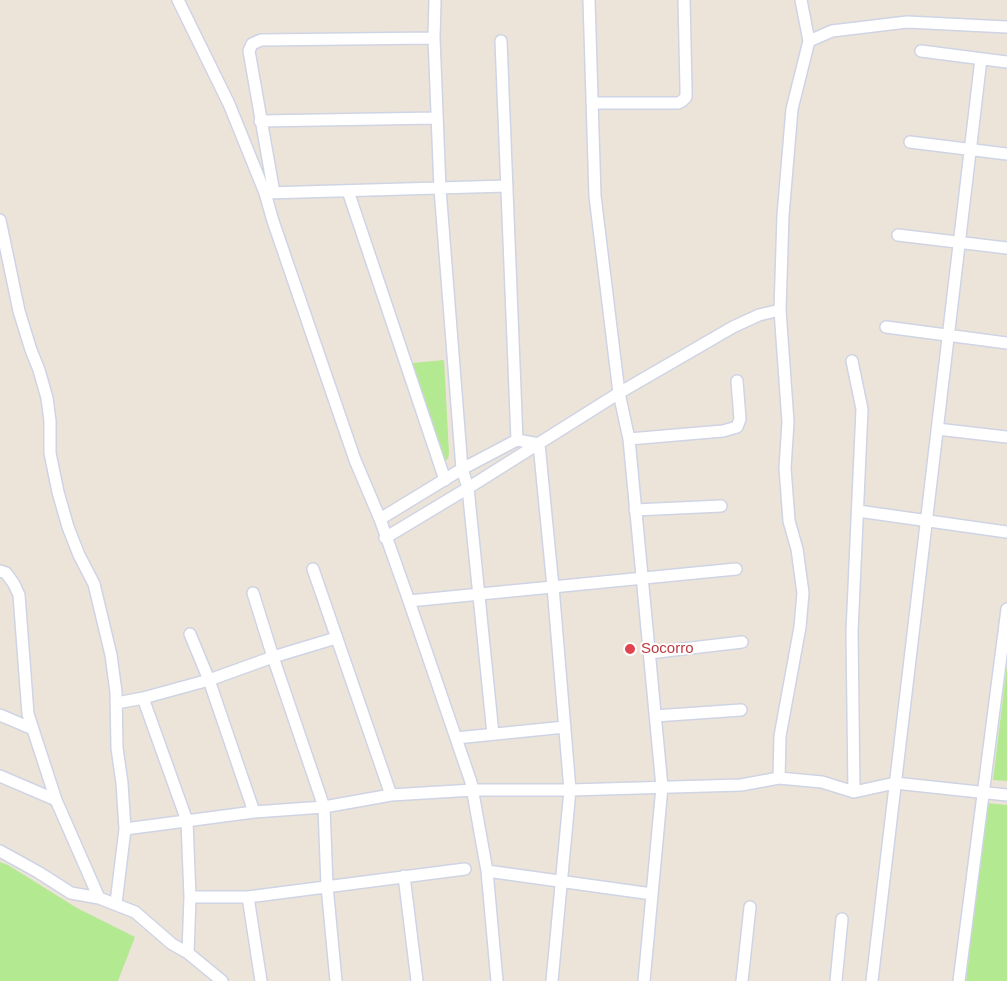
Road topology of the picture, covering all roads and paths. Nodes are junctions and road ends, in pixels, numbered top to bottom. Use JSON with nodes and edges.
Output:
{"nodes":[{"id":1,"x":178,"y":0,"type":"edge"},
{"id":2,"x":435,"y":0,"type":"edge"},
{"id":3,"x":589,"y":0,"type":"edge"},
{"id":4,"x":684,"y":0,"type":"edge"},
{"id":5,"x":801,"y":0,"type":"edge"},
{"id":6,"x":1007,"y":27,"type":"edge"},
{"id":7,"x":434,"y":38,"type":"junction"},
{"id":8,"x":501,"y":41,"type":"dead end"},
{"id":9,"x":809,"y":41,"type":"junction"},
{"id":10,"x":921,"y":51,"type":"dead end"},
{"id":11,"x":981,"y":59,"type":"junction"},
{"id":12,"x":1007,"y":62,"type":"edge"},
{"id":13,"x":592,"y":103,"type":"junction"},
{"id":14,"x":437,"y":118,"type":"junction"},
{"id":15,"x":260,"y":122,"type":"junction"},
{"id":16,"x":910,"y":142,"type":"dead end"},
{"id":17,"x":970,"y":150,"type":"junction"},
{"id":18,"x":1007,"y":154,"type":"edge"},
{"id":19,"x":506,"y":186,"type":"junction"},
{"id":20,"x":440,"y":189,"type":"junction"},
{"id":21,"x":348,"y":191,"type":"junction"},
{"id":22,"x":269,"y":193,"type":"junction"},
{"id":23,"x":0,"y":220,"type":"edge"},
{"id":24,"x":898,"y":235,"type":"dead end"},
{"id":25,"x":959,"y":242,"type":"junction"},
{"id":26,"x":1007,"y":248,"type":"edge"},
{"id":27,"x":780,"y":310,"type":"junction"},
{"id":28,"x":886,"y":327,"type":"dead end"},
{"id":29,"x":948,"y":335,"type":"junction"},
{"id":30,"x":1007,"y":343,"type":"edge"},
{"id":31,"x":852,"y":361,"type":"dead end"},
{"id":32,"x":737,"y":381,"type":"dead end"},
{"id":33,"x":619,"y":394,"type":"junction"},
{"id":34,"x":937,"y":429,"type":"junction"},
{"id":35,"x":1007,"y":437,"type":"edge"},
{"id":36,"x":629,"y":439,"type":"junction"},
{"id":37,"x":517,"y":440,"type":"junction"},
{"id":38,"x":539,"y":444,"type":"junction"},
{"id":39,"x":462,"y":469,"type":"junction"},
{"id":40,"x":444,"y":480,"type":"junction"},
{"id":41,"x":468,"y":488,"type":"junction"},
{"id":42,"x":721,"y":506,"type":"dead end"},
{"id":43,"x":635,"y":510,"type":"junction"},
{"id":44,"x":858,"y":511,"type":"junction"},
{"id":45,"x":380,"y":519,"type":"junction"},
{"id":46,"x":926,"y":522,"type":"junction"},
{"id":47,"x":1007,"y":532,"type":"edge"},
{"id":48,"x":386,"y":538,"type":"junction"},
{"id":49,"x":313,"y":569,"type":"dead end"},
{"id":50,"x":736,"y":569,"type":"dead end"},
{"id":51,"x":0,"y":571,"type":"edge"},
{"id":52,"x":642,"y":579,"type":"junction"},
{"id":53,"x":553,"y":587,"type":"junction"},
{"id":54,"x":253,"y":593,"type":"dead end"},
{"id":55,"x":479,"y":593,"type":"junction"},
{"id":56,"x":409,"y":601,"type":"junction"},
{"id":57,"x":1007,"y":609,"type":"edge"},
{"id":58,"x":190,"y":634,"type":"dead end"},
{"id":59,"x":336,"y":638,"type":"junction"},
{"id":60,"x":742,"y":642,"type":"dead end"},
{"id":61,"x":649,"y":653,"type":"junction"},
{"id":62,"x":273,"y":657,"type":"junction"},
{"id":63,"x":209,"y":680,"type":"junction"},
{"id":64,"x":143,"y":698,"type":"junction"},
{"id":65,"x":117,"y":703,"type":"junction"},
{"id":66,"x":741,"y":710,"type":"dead end"},
{"id":67,"x":0,"y":715,"type":"edge"},
{"id":68,"x":655,"y":716,"type":"junction"},
{"id":69,"x":564,"y":727,"type":"junction"},
{"id":70,"x":33,"y":729,"type":"junction"},
{"id":71,"x":493,"y":734,"type":"junction"},
{"id":72,"x":456,"y":738,"type":"junction"},
{"id":73,"x":0,"y":776,"type":"edge"},
{"id":74,"x":779,"y":778,"type":"junction"},
{"id":75,"x":895,"y":783,"type":"junction"},
{"id":76,"x":662,"y":787,"type":"junction"},
{"id":77,"x":473,"y":790,"type":"junction"},
{"id":78,"x":570,"y":790,"type":"junction"},
{"id":79,"x":854,"y":792,"type":"junction"},
{"id":80,"x":983,"y":793,"type":"junction"},
{"id":81,"x":391,"y":795,"type":"junction"},
{"id":82,"x":1007,"y":795,"type":"edge"},
{"id":83,"x":56,"y":800,"type":"junction"},
{"id":84,"x":324,"y":807,"type":"junction"},
{"id":85,"x":254,"y":812,"type":"junction"},
{"id":86,"x":187,"y":821,"type":"junction"},
{"id":87,"x":124,"y":829,"type":"junction"},
{"id":88,"x":0,"y":851,"type":"edge"},
{"id":89,"x":465,"y":869,"type":"dead end"},
{"id":90,"x":487,"y":871,"type":"junction"},
{"id":91,"x":404,"y":876,"type":"junction"},
{"id":92,"x":561,"y":881,"type":"junction"},
{"id":93,"x":327,"y":886,"type":"junction"},
{"id":94,"x":652,"y":894,"type":"junction"},
{"id":95,"x":190,"y":897,"type":"junction"},
{"id":96,"x":99,"y":898,"type":"junction"},
{"id":97,"x":248,"y":898,"type":"junction"},
{"id":98,"x":116,"y":903,"type":"junction"},
{"id":99,"x":750,"y":907,"type":"dead end"},
{"id":100,"x":842,"y":919,"type":"dead end"},
{"id":101,"x":188,"y":953,"type":"junction"},
{"id":102,"x":222,"y":981,"type":"edge"},
{"id":103,"x":262,"y":981,"type":"edge"},
{"id":104,"x":336,"y":981,"type":"edge"},
{"id":105,"x":417,"y":981,"type":"edge"},
{"id":106,"x":497,"y":981,"type":"edge"},
{"id":107,"x":552,"y":981,"type":"edge"},
{"id":108,"x":644,"y":981,"type":"edge"},
{"id":109,"x":742,"y":981,"type":"edge"},
{"id":110,"x":836,"y":981,"type":"edge"},
{"id":111,"x":872,"y":981,"type":"edge"},
{"id":112,"x":959,"y":981,"type":"edge"}],
"edges":[{"from":1,"to":22,"type":"street"},
{"from":2,"to":7,"type":"street"},
{"from":3,"to":13,"type":"street"},
{"from":4,"to":13,"type":"street"},
{"from":5,"to":9,"type":"street"},
{"from":6,"to":9,"type":"street"},
{"from":7,"to":14,"type":"street"},
{"from":7,"to":15,"type":"street"},
{"from":8,"to":19,"type":"street"},
{"from":9,"to":27,"type":"street"},
{"from":10,"to":11,"type":"street"},
{"from":11,"to":12,"type":"street"},
{"from":11,"to":17,"type":"street"},
{"from":13,"to":33,"type":"street"},
{"from":14,"to":15,"type":"street"},
{"from":14,"to":20,"type":"street"},
{"from":15,"to":22,"type":"street"},
{"from":16,"to":17,"type":"street"},
{"from":17,"to":18,"type":"street"},
{"from":17,"to":25,"type":"street"},
{"from":19,"to":20,"type":"street"},
{"from":19,"to":37,"type":"street"},
{"from":20,"to":21,"type":"street"},
{"from":20,"to":39,"type":"street"},
{"from":21,"to":22,"type":"street"},
{"from":21,"to":40,"type":"street"},
{"from":22,"to":45,"type":"street"},
{"from":23,"to":65,"type":"street"},
{"from":24,"to":25,"type":"street"},
{"from":25,"to":26,"type":"street"},
{"from":25,"to":29,"type":"street"},
{"from":27,"to":33,"type":"street"},
{"from":27,"to":74,"type":"street"},
{"from":28,"to":29,"type":"street"},
{"from":29,"to":30,"type":"street"},
{"from":29,"to":34,"type":"street"},
{"from":31,"to":44,"type":"street"},
{"from":32,"to":36,"type":"street"},
{"from":33,"to":36,"type":"street"},
{"from":33,"to":38,"type":"street"},
{"from":34,"to":35,"type":"street"},
{"from":34,"to":46,"type":"street"},
{"from":36,"to":43,"type":"street"},
{"from":37,"to":38,"type":"street"},
{"from":37,"to":39,"type":"street"},
{"from":38,"to":41,"type":"street"},
{"from":38,"to":53,"type":"street"},
{"from":39,"to":40,"type":"street"},
{"from":39,"to":41,"type":"street"},
{"from":40,"to":45,"type":"street"},
{"from":41,"to":48,"type":"street"},
{"from":41,"to":55,"type":"street"},
{"from":42,"to":43,"type":"street"},
{"from":43,"to":52,"type":"street"},
{"from":44,"to":46,"type":"street"},
{"from":44,"to":79,"type":"street"},
{"from":45,"to":48,"type":"street"},
{"from":46,"to":47,"type":"street"},
{"from":46,"to":75,"type":"street"},
{"from":48,"to":56,"type":"street"},
{"from":49,"to":59,"type":"street"},
{"from":50,"to":52,"type":"street"},
{"from":51,"to":70,"type":"street"},
{"from":52,"to":53,"type":"street"},
{"from":52,"to":61,"type":"street"},
{"from":53,"to":55,"type":"street"},
{"from":53,"to":69,"type":"street"},
{"from":54,"to":62,"type":"street"},
{"from":55,"to":56,"type":"street"},
{"from":55,"to":71,"type":"street"},
{"from":56,"to":72,"type":"street"},
{"from":57,"to":80,"type":"street"},
{"from":58,"to":63,"type":"street"},
{"from":59,"to":62,"type":"street"},
{"from":59,"to":81,"type":"street"},
{"from":60,"to":61,"type":"street"},
{"from":61,"to":68,"type":"street"},
{"from":62,"to":63,"type":"street"},
{"from":62,"to":84,"type":"street"},
{"from":63,"to":64,"type":"street"},
{"from":63,"to":85,"type":"street"},
{"from":64,"to":65,"type":"street"},
{"from":64,"to":86,"type":"street"},
{"from":65,"to":87,"type":"street"},
{"from":66,"to":68,"type":"street"},
{"from":67,"to":70,"type":"street"},
{"from":68,"to":76,"type":"street"},
{"from":69,"to":71,"type":"street"},
{"from":69,"to":78,"type":"street"},
{"from":70,"to":83,"type":"street"},
{"from":71,"to":72,"type":"street"},
{"from":72,"to":77,"type":"street"},
{"from":73,"to":83,"type":"street"},
{"from":74,"to":76,"type":"street"},
{"from":74,"to":79,"type":"street"},
{"from":75,"to":79,"type":"street"},
{"from":75,"to":80,"type":"street"},
{"from":75,"to":111,"type":"street"},
{"from":76,"to":78,"type":"street"},
{"from":76,"to":94,"type":"street"},
{"from":77,"to":78,"type":"street"},
{"from":77,"to":81,"type":"street"},
{"from":77,"to":90,"type":"street"},
{"from":78,"to":92,"type":"street"},
{"from":80,"to":82,"type":"street"},
{"from":80,"to":112,"type":"street"},
{"from":81,"to":84,"type":"street"},
{"from":83,"to":96,"type":"street"},
{"from":84,"to":85,"type":"street"},
{"from":84,"to":93,"type":"street"},
{"from":85,"to":86,"type":"street"},
{"from":86,"to":87,"type":"street"},
{"from":86,"to":95,"type":"street"},
{"from":87,"to":98,"type":"street"},
{"from":88,"to":96,"type":"street"},
{"from":89,"to":91,"type":"street"},
{"from":90,"to":92,"type":"street"},
{"from":90,"to":106,"type":"street"},
{"from":91,"to":93,"type":"street"},
{"from":91,"to":105,"type":"street"},
{"from":92,"to":94,"type":"street"},
{"from":92,"to":107,"type":"street"},
{"from":93,"to":97,"type":"street"},
{"from":93,"to":104,"type":"street"},
{"from":94,"to":108,"type":"street"},
{"from":95,"to":97,"type":"street"},
{"from":95,"to":101,"type":"street"},
{"from":96,"to":98,"type":"street"},
{"from":97,"to":103,"type":"street"},
{"from":98,"to":101,"type":"street"},
{"from":99,"to":109,"type":"street"},
{"from":100,"to":110,"type":"street"},
{"from":101,"to":102,"type":"street"}]}
